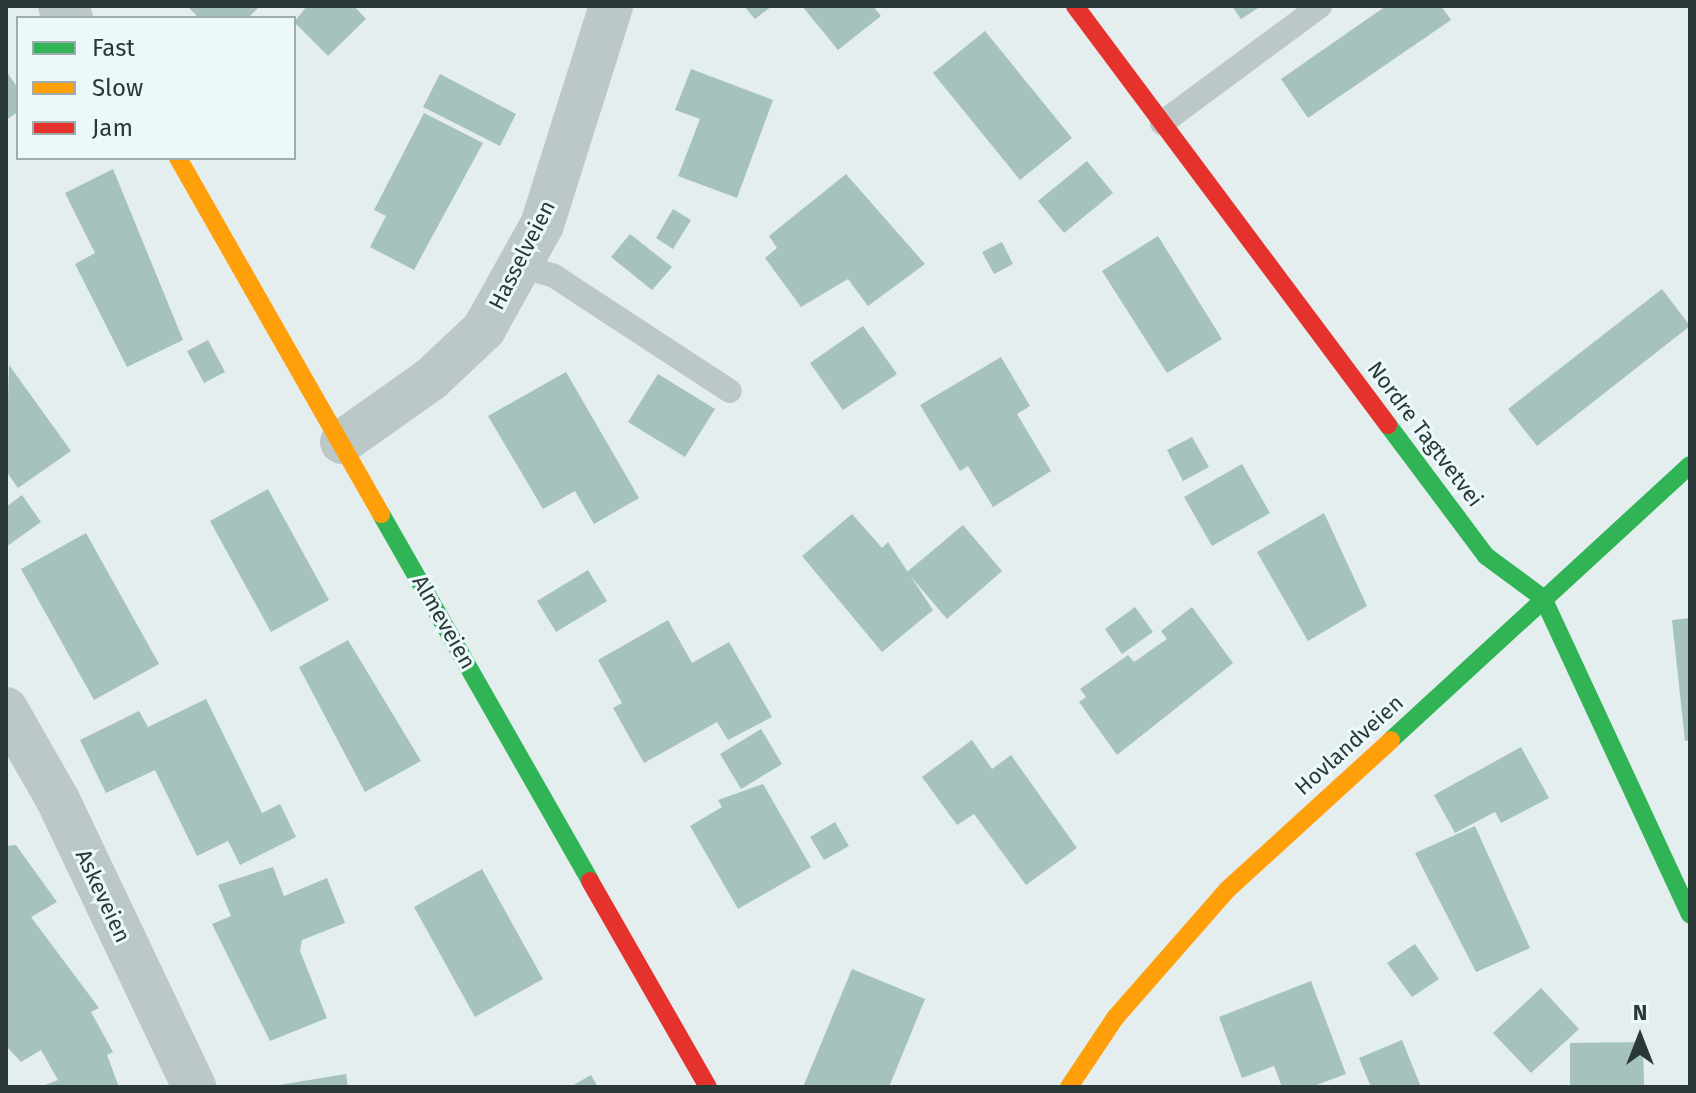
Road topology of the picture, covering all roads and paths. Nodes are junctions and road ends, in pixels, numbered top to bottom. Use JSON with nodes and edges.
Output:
{"nodes":[{"id":1,"x":611,"y":6,"type":"edge"},
{"id":2,"x":1075,"y":6,"type":"edge"},
{"id":3,"x":1320,"y":6,"type":"edge"},
{"id":4,"x":1162,"y":123,"type":"junction"},
{"id":5,"x":179,"y":160,"type":"edge"},
{"id":6,"x":520,"y":266,"type":"junction"},
{"id":7,"x":730,"y":391,"type":"dead end"},
{"id":8,"x":342,"y":442,"type":"junction"},
{"id":9,"x":1690,"y":465,"type":"edge"},
{"id":10,"x":1543,"y":598,"type":"junction"},
{"id":11,"x":6,"y":709,"type":"edge"},
{"id":12,"x":1690,"y":914,"type":"edge"},
{"id":13,"x":194,"y":1087,"type":"edge"},
{"id":14,"x":708,"y":1087,"type":"edge"},
{"id":15,"x":1069,"y":1087,"type":"edge"}],
"edges":[{"from":1,"to":6,"type":"street","name":"Hasselveien"},
{"from":2,"to":4,"type":"street","name":"Nordre Tagtvetvei"},
{"from":3,"to":4,"type":"lane"},
{"from":4,"to":10,"type":"street","name":"Nordre Tagtvetvei"},
{"from":5,"to":8,"type":"street","name":"Almeveien"},
{"from":6,"to":7,"type":"lane"},
{"from":6,"to":8,"type":"street","name":"Hasselveien"},
{"from":8,"to":14,"type":"street","name":"Almeveien"},
{"from":9,"to":10,"type":"street","name":"Hovlandveien"},
{"from":10,"to":12,"type":"street","name":"Nordre Tagtvetvei"},
{"from":10,"to":15,"type":"street","name":"Hovlandveien"},
{"from":11,"to":13,"type":"street","name":"Askeveien"}]}
